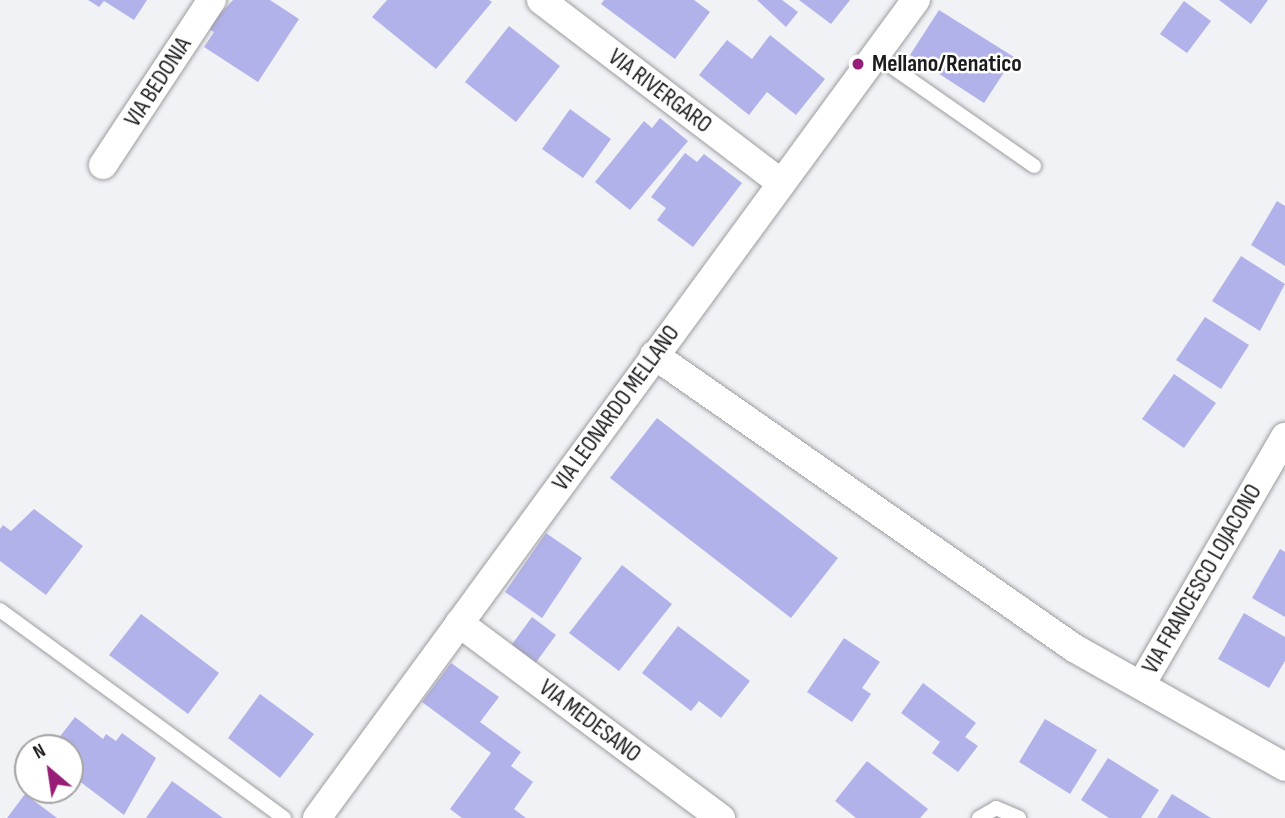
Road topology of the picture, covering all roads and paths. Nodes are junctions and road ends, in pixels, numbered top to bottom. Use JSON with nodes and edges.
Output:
{"nodes":[{"id":1,"x":212,"y":0,"type":"edge"},
{"id":2,"x":541,"y":0,"type":"edge"},
{"id":3,"x":916,"y":0,"type":"edge"},
{"id":4,"x":875,"y":55,"type":"junction"},
{"id":5,"x":103,"y":165,"type":"dead end"},
{"id":6,"x":1034,"y":166,"type":"dead end"},
{"id":7,"x":780,"y":182,"type":"junction"},
{"id":8,"x":654,"y":355,"type":"junction"},
{"id":9,"x":1285,"y":437,"type":"edge"},
{"id":10,"x":0,"y":610,"type":"edge"},
{"id":11,"x":459,"y":623,"type":"junction"},
{"id":12,"x":1140,"y":685,"type":"junction"},
{"id":13,"x":1285,"y":767,"type":"edge"},
{"id":14,"x":284,"y":818,"type":"edge"},
{"id":15,"x":317,"y":818,"type":"edge"},
{"id":16,"x":721,"y":818,"type":"edge"},
{"id":17,"x":979,"y":818,"type":"edge"},
{"id":18,"x":1019,"y":818,"type":"edge"}],
"edges":[{"from":1,"to":5,"type":"street","name":"VIA BEDONIA"},
{"from":2,"to":7,"type":"street","name":"VIA RIVERGARO"},
{"from":3,"to":4,"type":"street","name":"VIA LEONARDO MELLANO"},
{"from":4,"to":6,"type":"lane"},
{"from":4,"to":7,"type":"street","name":"VIA LEONARDO MELLANO"},
{"from":7,"to":8,"type":"street","name":"VIA LEONARDO MELLANO"},
{"from":8,"to":11,"type":"street","name":"VIA LEONARDO MELLANO"},
{"from":8,"to":12,"type":"street"},
{"from":9,"to":12,"type":"street","name":"VIA FRANCESCO LOJACONO"},
{"from":10,"to":14,"type":"lane"},
{"from":11,"to":15,"type":"street","name":"VIA LEONARDO MELLANO"},
{"from":11,"to":16,"type":"street","name":"VIA MEDESANO"},
{"from":12,"to":13,"type":"street"},
{"from":17,"to":18,"type":"lane"}]}
